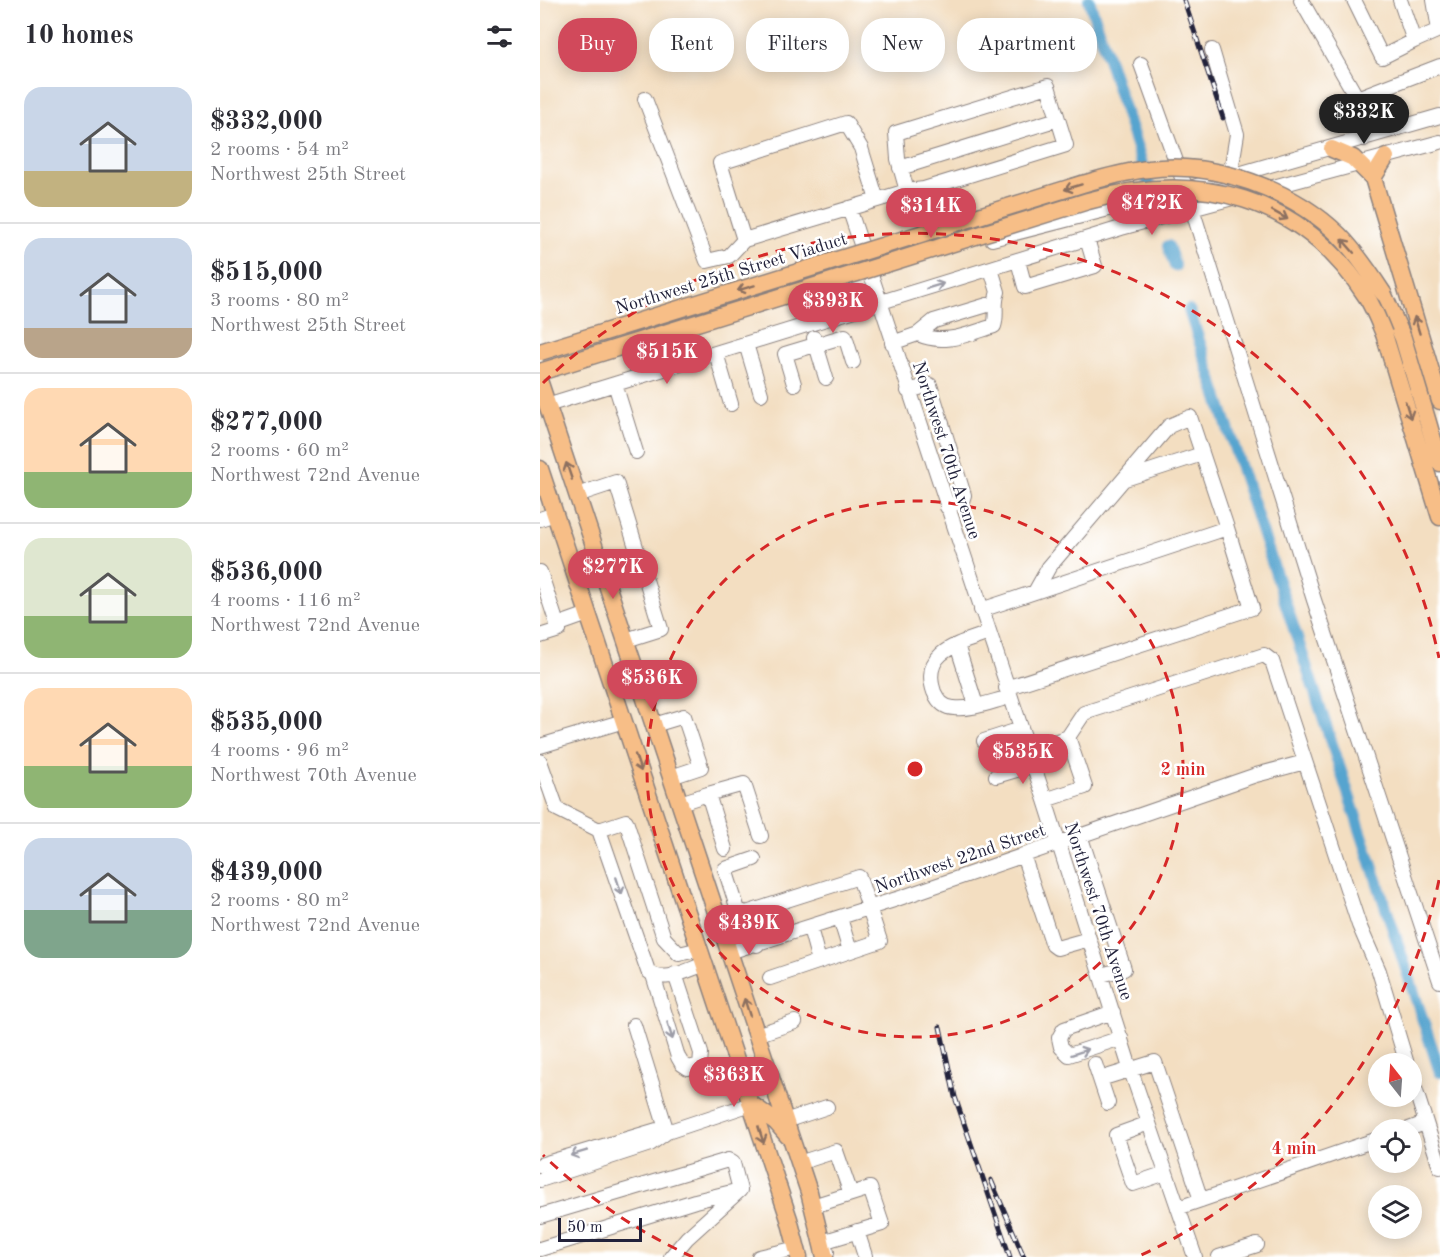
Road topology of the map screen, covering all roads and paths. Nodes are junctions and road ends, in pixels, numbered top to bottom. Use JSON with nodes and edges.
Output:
{"nodes":[{"id":1,"x":1300,"y":0,"type":"edge"},
{"id":2,"x":1354,"y":0,"type":"edge"},
{"id":3,"x":1400,"y":0,"type":"edge"},
{"id":4,"x":1434,"y":0,"type":"edge"},
{"id":5,"x":1414,"y":41,"type":"junction"},
{"id":6,"x":1212,"y":50,"type":"dead end"},
{"id":7,"x":1141,"y":64,"type":"dead end"},
{"id":8,"x":1440,"y":66,"type":"edge"},
{"id":9,"x":645,"y":99,"type":"dead end"},
{"id":10,"x":1357,"y":99,"type":"junction"},
{"id":11,"x":1440,"y":116,"type":"edge"},
{"id":12,"x":1058,"y":119,"type":"junction"},
{"id":13,"x":1364,"y":139,"type":"junction"},
{"id":14,"x":1440,"y":142,"type":"edge"},
{"id":15,"x":1332,"y":149,"type":"junction"},
{"id":16,"x":1386,"y":158,"type":"junction"},
{"id":17,"x":1360,"y":164,"type":"junction"},
{"id":18,"x":900,"y":168,"type":"junction"},
{"id":19,"x":1230,"y":177,"type":"junction"},
{"id":20,"x":1373,"y":178,"type":"junction"},
{"id":21,"x":1186,"y":189,"type":"junction"},
{"id":22,"x":907,"y":191,"type":"junction"},
{"id":23,"x":877,"y":200,"type":"junction"},
{"id":24,"x":849,"y":208,"type":"junction"},
{"id":25,"x":1192,"y":209,"type":"junction"},
{"id":26,"x":1087,"y":239,"type":"junction"},
{"id":27,"x":744,"y":240,"type":"junction"},
{"id":28,"x":1018,"y":261,"type":"junction"},
{"id":29,"x":991,"y":269,"type":"junction"},
{"id":30,"x":868,"y":271,"type":"junction"},
{"id":31,"x":879,"y":303,"type":"junction"},
{"id":32,"x":994,"y":303,"type":"junction"},
{"id":33,"x":810,"y":324,"type":"junction"},
{"id":34,"x":918,"y":334,"type":"junction"},
{"id":35,"x":892,"y":343,"type":"junction"},
{"id":36,"x":747,"y":344,"type":"junction"},
{"id":37,"x":816,"y":344,"type":"junction"},
{"id":38,"x":540,"y":352,"type":"edge"},
{"id":39,"x":716,"y":353,"type":"junction"},
{"id":40,"x":853,"y":362,"type":"dead end"},
{"id":41,"x":540,"y":366,"type":"edge"},
{"id":42,"x":540,"y":372,"type":"edge"},
{"id":43,"x":826,"y":378,"type":"dead end"},
{"id":44,"x":540,"y":383,"type":"edge"},
{"id":45,"x":615,"y":384,"type":"junction"},
{"id":46,"x":794,"y":384,"type":"dead end"},
{"id":47,"x":908,"y":391,"type":"junction"},
{"id":48,"x":761,"y":394,"type":"dead end"},
{"id":49,"x":1440,"y":401,"type":"edge"},
{"id":50,"x":731,"y":404,"type":"dead end"},
{"id":51,"x":544,"y":406,"type":"edge"},
{"id":52,"x":636,"y":452,"type":"dead end"},
{"id":53,"x":1202,"y":453,"type":"junction"},
{"id":54,"x":1440,"y":463,"type":"edge"},
{"id":55,"x":540,"y":469,"type":"edge"},
{"id":56,"x":1123,"y":480,"type":"junction"},
{"id":57,"x":578,"y":495,"type":"junction"},
{"id":58,"x":947,"y":507,"type":"junction"},
{"id":59,"x":547,"y":516,"type":"edge"},
{"id":60,"x":1440,"y":517,"type":"edge"},
{"id":61,"x":1227,"y":528,"type":"junction"},
{"id":62,"x":638,"y":554,"type":"junction"},
{"id":63,"x":601,"y":567,"type":"junction"},
{"id":64,"x":540,"y":572,"type":"edge"},
{"id":65,"x":1035,"y":592,"type":"junction"},
{"id":66,"x":981,"y":610,"type":"junction"},
{"id":67,"x":588,"y":614,"type":"junction"},
{"id":68,"x":557,"y":625,"type":"junction"},
{"id":69,"x":989,"y":633,"type":"junction"},
{"id":70,"x":624,"y":635,"type":"junction"},
{"id":71,"x":540,"y":636,"type":"edge"},
{"id":72,"x":957,"y":645,"type":"junction"},
{"id":73,"x":1008,"y":692,"type":"junction"},
{"id":74,"x":976,"y":705,"type":"junction"},
{"id":75,"x":624,"y":721,"type":"junction"},
{"id":76,"x":654,"y":726,"type":"junction"},
{"id":77,"x":1021,"y":729,"type":"junction"},
{"id":78,"x":1068,"y":736,"type":"junction"},
{"id":79,"x":984,"y":741,"type":"dead end"},
{"id":80,"x":660,"y":742,"type":"junction"},
{"id":81,"x":540,"y":746,"type":"edge"},
{"id":82,"x":1028,"y":751,"type":"junction"},
{"id":83,"x":540,"y":761,"type":"edge"},
{"id":84,"x":1305,"y":762,"type":"junction"},
{"id":85,"x":1033,"y":765,"type":"junction"},
{"id":86,"x":996,"y":776,"type":"dead end"},
{"id":87,"x":671,"y":777,"type":"junction"},
{"id":88,"x":708,"y":794,"type":"junction"},
{"id":89,"x":1045,"y":800,"type":"junction"},
{"id":90,"x":680,"y":803,"type":"junction"},
{"id":91,"x":599,"y":830,"type":"junction"},
{"id":92,"x":1080,"y":835,"type":"junction"},
{"id":93,"x":761,"y":836,"type":"dead end"},
{"id":94,"x":1058,"y":842,"type":"junction"},
{"id":95,"x":725,"y":849,"type":"dead end"},
{"id":96,"x":1023,"y":855,"type":"junction"},
{"id":97,"x":754,"y":859,"type":"dead end"},
{"id":98,"x":725,"y":869,"type":"junction"},
{"id":99,"x":704,"y":876,"type":"junction"},
{"id":100,"x":868,"y":909,"type":"junction"},
{"id":101,"x":747,"y":913,"type":"junction"},
{"id":102,"x":840,"y":918,"type":"junction"},
{"id":103,"x":810,"y":928,"type":"junction"},
{"id":104,"x":665,"y":939,"type":"junction"},
{"id":105,"x":1089,"y":939,"type":"junction"},
{"id":106,"x":756,"y":945,"type":"junction"},
{"id":107,"x":639,"y":948,"type":"junction"},
{"id":108,"x":850,"y":951,"type":"junction"},
{"id":109,"x":729,"y":952,"type":"junction"},
{"id":110,"x":703,"y":958,"type":"junction"},
{"id":111,"x":819,"y":961,"type":"junction"},
{"id":112,"x":675,"y":974,"type":"junction"},
{"id":113,"x":653,"y":975,"type":"junction"},
{"id":114,"x":1101,"y":975,"type":"junction"},
{"id":115,"x":770,"y":978,"type":"dead end"},
{"id":116,"x":1440,"y":981,"type":"edge"},
{"id":117,"x":681,"y":998,"type":"junction"},
{"id":118,"x":662,"y":1005,"type":"junction"},
{"id":119,"x":1113,"y":1012,"type":"junction"},
{"id":120,"x":795,"y":1022,"type":"dead end"},
{"id":121,"x":634,"y":1025,"type":"dead end"},
{"id":122,"x":756,"y":1035,"type":"junction"},
{"id":123,"x":1121,"y":1038,"type":"junction"},
{"id":124,"x":1404,"y":1053,"type":"edge"},
{"id":125,"x":1095,"y":1064,"type":"dead end"},
{"id":126,"x":1130,"y":1068,"type":"junction"},
{"id":127,"x":1100,"y":1079,"type":"junction"},
{"id":128,"x":1108,"y":1103,"type":"dead end"},
{"id":129,"x":751,"y":1104,"type":"junction"},
{"id":130,"x":827,"y":1107,"type":"dead end"},
{"id":131,"x":1420,"y":1107,"type":"edge"},
{"id":132,"x":785,"y":1121,"type":"junction"},
{"id":133,"x":1425,"y":1123,"type":"junction"},
{"id":134,"x":1149,"y":1124,"type":"junction"},
{"id":135,"x":1422,"y":1124,"type":"edge"},
{"id":136,"x":667,"y":1132,"type":"junction"},
{"id":137,"x":791,"y":1139,"type":"junction"},
{"id":138,"x":1368,"y":1142,"type":"edge"},
{"id":139,"x":799,"y":1163,"type":"junction"},
{"id":140,"x":540,"y":1165,"type":"edge"},
{"id":141,"x":1440,"y":1167,"type":"edge"},
{"id":142,"x":1166,"y":1173,"type":"junction"},
{"id":143,"x":540,"y":1180,"type":"edge"},
{"id":144,"x":740,"y":1190,"type":"junction"},
{"id":145,"x":851,"y":1194,"type":"junction"},
{"id":146,"x":1201,"y":1200,"type":"junction"},
{"id":147,"x":813,"y":1206,"type":"junction"},
{"id":148,"x":1179,"y":1208,"type":"junction"},
{"id":149,"x":540,"y":1216,"type":"edge"},
{"id":150,"x":856,"y":1232,"type":"junction"},
{"id":151,"x":1257,"y":1245,"type":"dead end"},
{"id":152,"x":540,"y":1249,"type":"edge"},
{"id":153,"x":798,"y":1252,"type":"edge"},
{"id":154,"x":826,"y":1252,"type":"edge"},
{"id":155,"x":865,"y":1256,"type":"edge"},
{"id":156,"x":671,"y":1257,"type":"edge"},
{"id":157,"x":759,"y":1257,"type":"edge"},
{"id":158,"x":1195,"y":1257,"type":"edge"},
{"id":159,"x":1219,"y":1257,"type":"edge"}],
"edges":[{"from":1,"to":10,"type":"street"},
{"from":2,"to":5,"type":"street"},
{"from":3,"to":5,"type":"street"},
{"from":4,"to":5,"type":"street"},
{"from":6,"to":19,"type":"street"},
{"from":7,"to":21,"type":"street"},
{"from":8,"to":10,"type":"street"},
{"from":9,"to":27,"type":"street"},
{"from":10,"to":13,"type":"street"},
{"from":11,"to":13,"type":"street"},
{"from":12,"to":18,"type":"street"},
{"from":12,"to":18,"type":"street"},
{"from":12,"to":22,"type":"street"},
{"from":13,"to":15,"type":"street"},
{"from":14,"to":16,"type":"street"},
{"from":15,"to":17,"type":"main road"},
{"from":15,"to":19,"type":"street"},
{"from":16,"to":17,"type":"street"},
{"from":16,"to":20,"type":"main road"},
{"from":17,"to":20,"type":"main road"},
{"from":17,"to":25,"type":"street"},
{"from":18,"to":22,"type":"street"},
{"from":19,"to":21,"type":"street"},
{"from":49,"to":20,"type":"main road","one_way":true},
{"from":21,"to":25,"type":"street"},
{"from":21,"to":30,"type":"street"},
{"from":22,"to":23,"type":"street"},
{"from":23,"to":24,"type":"street"},
{"from":23,"to":27,"type":"street"},
{"from":24,"to":27,"type":"street"},
{"from":24,"to":30,"type":"street","name":"Northwest 70th Avenue"},
{"from":25,"to":26,"type":"street"},
{"from":25,"to":116,"type":"street"},
{"from":26,"to":28,"type":"street"},
{"from":26,"to":28,"type":"street"},
{"from":28,"to":29,"type":"street"},
{"from":31,"to":29,"type":"street","one_way":true},
{"from":29,"to":32,"type":"street"},
{"from":30,"to":31,"type":"street","name":"Northwest 70th Avenue"},
{"from":30,"to":41,"type":"street"},
{"from":31,"to":33,"type":"street"},
{"from":31,"to":35,"type":"street","name":"Northwest 70th Avenue"},
{"from":32,"to":34,"type":"street"},
{"from":32,"to":34,"type":"street"},
{"from":33,"to":36,"type":"street"},
{"from":33,"to":37,"type":"street"},
{"from":34,"to":35,"type":"street"},
{"from":35,"to":47,"type":"street","name":"Northwest 70th Avenue"},
{"from":36,"to":39,"type":"street"},
{"from":36,"to":48,"type":"street"},
{"from":37,"to":40,"type":"street"},
{"from":37,"to":43,"type":"street"},
{"from":37,"to":46,"type":"street"},
{"from":54,"to":38,"type":"main road","name":"Northwest 25th Street Viaduct","one_way":true,"bridge":true},
{"from":39,"to":45,"type":"street"},
{"from":39,"to":50,"type":"street"},
{"from":42,"to":60,"type":"main road","name":"Northwest 25th Street Viaduct","one_way":true,"bridge":true},
{"from":44,"to":51,"type":"main road"},
{"from":45,"to":51,"type":"street"},
{"from":45,"to":52,"type":"street"},
{"from":47,"to":58,"type":"street","name":"Northwest 70th Avenue"},
{"from":47,"to":58,"type":"street"},
{"from":57,"to":51,"type":"main road","one_way":true},
{"from":53,"to":56,"type":"street"},
{"from":53,"to":56,"type":"street"},
{"from":53,"to":61,"type":"street"},
{"from":55,"to":59,"type":"main road"},
{"from":56,"to":65,"type":"street"},
{"from":57,"to":62,"type":"street"},
{"from":57,"to":63,"type":"main road"},
{"from":58,"to":66,"type":"street","name":"Northwest 70th Avenue"},
{"from":59,"to":67,"type":"main road"},
{"from":61,"to":65,"type":"street"},
{"from":61,"to":73,"type":"street"},
{"from":62,"to":63,"type":"street"},
{"from":62,"to":70,"type":"street"},
{"from":63,"to":70,"type":"main road"},
{"from":64,"to":68,"type":"street"},
{"from":65,"to":66,"type":"street"},
{"from":66,"to":69,"type":"street","name":"Northwest 70th Avenue"},
{"from":67,"to":68,"type":"street"},
{"from":67,"to":70,"type":"main road"},
{"from":67,"to":75,"type":"main road"},
{"from":68,"to":71,"type":"street"},
{"from":69,"to":72,"type":"street"},
{"from":69,"to":73,"type":"street","name":"Northwest 70th Avenue"},
{"from":70,"to":76,"type":"main road"},
{"from":72,"to":74,"type":"street"},
{"from":72,"to":74,"type":"street"},
{"from":73,"to":74,"type":"street"},
{"from":73,"to":77,"type":"street","name":"Northwest 70th Avenue"},
{"from":75,"to":80,"type":"main road"},
{"from":75,"to":81,"type":"street"},
{"from":75,"to":110,"type":"main road","one_way":true},
{"from":76,"to":80,"type":"main road"},
{"from":76,"to":87,"type":"street"},
{"from":77,"to":79,"type":"street"},
{"from":77,"to":82,"type":"street","name":"Northwest 70th Avenue"},
{"from":78,"to":82,"type":"street"},
{"from":78,"to":84,"type":"street"},
{"from":78,"to":89,"type":"street"},
{"from":80,"to":87,"type":"main road"},
{"from":82,"to":85,"type":"street","name":"Northwest 70th Avenue"},
{"from":83,"to":91,"type":"street"},
{"from":84,"to":92,"type":"street","name":"Northwest 22nd Street"},
{"from":84,"to":124,"type":"street"},
{"from":85,"to":86,"type":"street"},
{"from":85,"to":89,"type":"street","name":"Northwest 70th Avenue"},
{"from":87,"to":90,"type":"main road"},
{"from":88,"to":90,"type":"street"},
{"from":88,"to":93,"type":"street"},
{"from":88,"to":95,"type":"street"},
{"from":89,"to":94,"type":"street","name":"Northwest 70th Avenue"},
{"from":90,"to":99,"type":"main road"},
{"from":91,"to":104,"type":"street"},
{"from":91,"to":107,"type":"street","one_way":true},
{"from":92,"to":94,"type":"street","name":"Northwest 22nd Street"},
{"from":92,"to":114,"type":"street"},
{"from":94,"to":96,"type":"street","name":"Northwest 22nd Street"},
{"from":94,"to":105,"type":"street","name":"Northwest 70th Avenue"},
{"from":96,"to":100,"type":"street","name":"Northwest 22nd Street"},
{"from":96,"to":105,"type":"street"},
{"from":97,"to":98,"type":"street"},
{"from":98,"to":99,"type":"street"},
{"from":98,"to":101,"type":"street"},
{"from":99,"to":109,"type":"main road"},
{"from":100,"to":101,"type":"street"},
{"from":100,"to":102,"type":"street","name":"Northwest 22nd Street"},
{"from":100,"to":108,"type":"street"},
{"from":101,"to":106,"type":"street"},
{"from":102,"to":103,"type":"street","name":"Northwest 22nd Street"},
{"from":102,"to":108,"type":"street"},
{"from":103,"to":106,"type":"street","name":"Northwest 22nd Street"},
{"from":103,"to":111,"type":"street"},
{"from":104,"to":107,"type":"street"},
{"from":104,"to":110,"type":"street"},
{"from":105,"to":114,"type":"street","name":"Northwest 70th Avenue"},
{"from":106,"to":109,"type":"street","name":"Northwest 22nd Street"},
{"from":107,"to":113,"type":"street"},
{"from":108,"to":111,"type":"street"},
{"from":109,"to":110,"type":"main road"},
{"from":122,"to":109,"type":"main road","one_way":true},
{"from":110,"to":112,"type":"street"},
{"from":110,"to":129,"type":"main road"},
{"from":111,"to":115,"type":"street"},
{"from":112,"to":113,"type":"street"},
{"from":112,"to":117,"type":"street"},
{"from":113,"to":118,"type":"street"},
{"from":114,"to":119,"type":"street","name":"Northwest 70th Avenue"},
{"from":117,"to":118,"type":"street"},
{"from":118,"to":117,"type":"street","one_way":true},
{"from":119,"to":123,"type":"street","name":"Northwest 70th Avenue"},
{"from":119,"to":123,"type":"street","one_way":true},
{"from":120,"to":122,"type":"street"},
{"from":121,"to":136,"type":"street"},
{"from":122,"to":132,"type":"main road"},
{"from":123,"to":126,"type":"street","name":"Northwest 70th Avenue"},
{"from":125,"to":127,"type":"street"},
{"from":126,"to":127,"type":"street"},
{"from":126,"to":134,"type":"street","name":"Northwest 70th Avenue"},
{"from":126,"to":146,"type":"street"},
{"from":127,"to":128,"type":"street"},
{"from":129,"to":136,"type":"street"},
{"from":129,"to":137,"type":"main road"},
{"from":129,"to":153,"type":"main road","one_way":true},
{"from":130,"to":132,"type":"street"},
{"from":131,"to":133,"type":"street"},
{"from":132,"to":137,"type":"main road"},
{"from":133,"to":135,"type":"street"},
{"from":133,"to":141,"type":"street"},
{"from":134,"to":142,"type":"street","name":"Northwest 70th Avenue"},
{"from":134,"to":142,"type":"street"},
{"from":136,"to":140,"type":"street","one_way":true},
{"from":136,"to":143,"type":"street"},
{"from":137,"to":139,"type":"main road"},
{"from":138,"to":146,"type":"street"},
{"from":139,"to":145,"type":"street"},
{"from":139,"to":147,"type":"main road"},
{"from":142,"to":148,"type":"street","name":"Northwest 70th Avenue"},
{"from":144,"to":149,"type":"street"},
{"from":144,"to":152,"type":"street"},
{"from":144,"to":156,"type":"street"},
{"from":145,"to":147,"type":"street"},
{"from":145,"to":150,"type":"street"},
{"from":146,"to":148,"type":"street"},
{"from":147,"to":154,"type":"main road"},
{"from":148,"to":158,"type":"street","name":"Northwest 70th Avenue"},
{"from":150,"to":154,"type":"street"},
{"from":150,"to":155,"type":"street"},
{"from":151,"to":159,"type":"street"},
{"from":153,"to":154,"type":"main road"},
{"from":153,"to":157,"type":"street"}]}
